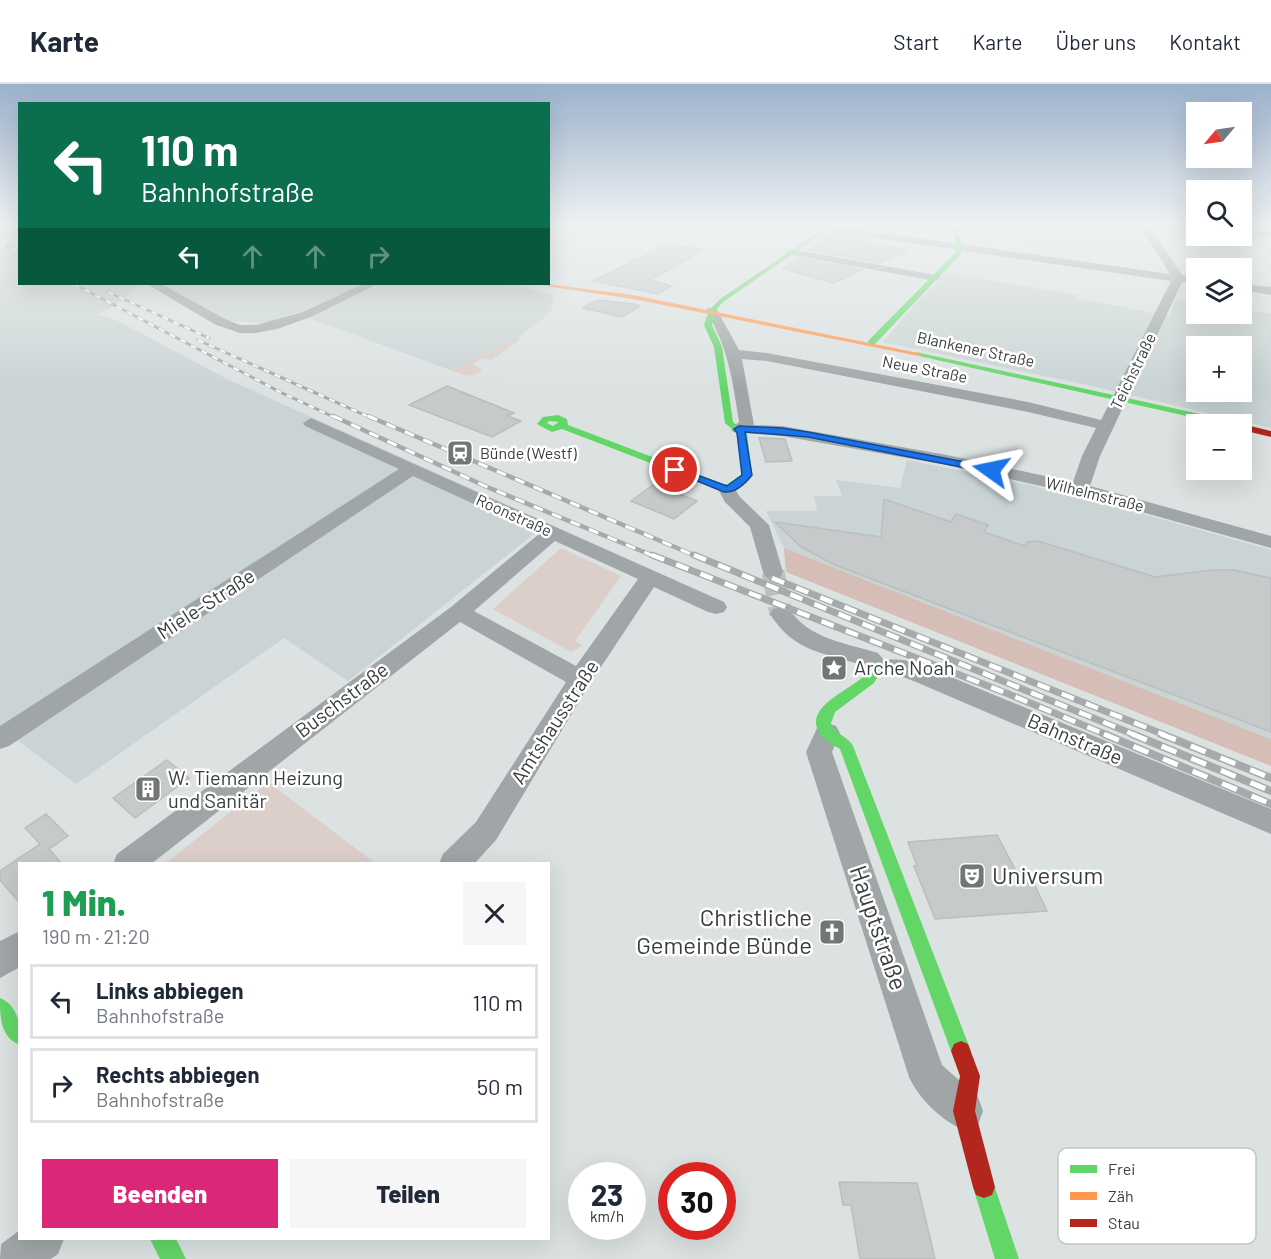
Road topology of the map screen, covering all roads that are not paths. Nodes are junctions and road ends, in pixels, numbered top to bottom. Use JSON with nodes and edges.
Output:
{"nodes":[{"id":1,"x":751,"y":280,"type":"edge"},
{"id":2,"x":933,"y":280,"type":"edge"},
{"id":3,"x":1177,"y":280,"type":"edge"},
{"id":4,"x":155,"y":285,"type":"edge"},
{"id":5,"x":369,"y":285,"type":"edge"},
{"id":6,"x":543,"y":285,"type":"edge"},
{"id":7,"x":1252,"y":288,"type":"edge"},
{"id":8,"x":1271,"y":291,"type":"edge"},
{"id":9,"x":712,"y":311,"type":"junction"},
{"id":10,"x":871,"y":343,"type":"junction"},
{"id":11,"x":735,"y":354,"type":"junction"},
{"id":12,"x":1119,"y":398,"type":"junction"},
{"id":13,"x":1189,"y":414,"type":"edge"},
{"id":14,"x":311,"y":423,"type":"dead end"},
{"id":15,"x":563,"y":426,"type":"dead end"},
{"id":16,"x":1107,"y":426,"type":"junction"},
{"id":17,"x":739,"y":429,"type":"junction"},
{"id":18,"x":1252,"y":429,"type":"edge"},
{"id":19,"x":1271,"y":434,"type":"edge"},
{"id":20,"x":411,"y":469,"type":"junction"},
{"id":21,"x":727,"y":489,"type":"junction"},
{"id":22,"x":1080,"y":489,"type":"junction"},
{"id":23,"x":553,"y":533,"type":"junction"},
{"id":24,"x":1271,"y":542,"type":"edge"},
{"id":25,"x":773,"y":572,"type":"tunnel mouth"},
{"id":26,"x":651,"y":577,"type":"junction"},
{"id":27,"x":717,"y":607,"type":"dead end"},
{"id":28,"x":459,"y":612,"type":"junction"},
{"id":29,"x":781,"y":614,"type":"tunnel mouth"},
{"id":30,"x":876,"y":667,"type":"junction"},
{"id":31,"x":580,"y":679,"type":"junction"},
{"id":32,"x":827,"y":732,"type":"joint"},
{"id":33,"x":0,"y":739,"type":"edge"},
{"id":34,"x":1271,"y":822,"type":"edge"},
{"id":35,"x":131,"y":862,"type":"edge"},
{"id":36,"x":456,"y":862,"type":"edge"},
{"id":37,"x":18,"y":948,"type":"edge"},
{"id":38,"x":0,"y":962,"type":"edge"},
{"id":39,"x":0,"y":1008,"type":"edge"},
{"id":40,"x":18,"y":1032,"type":"edge"},
{"id":41,"x":964,"y":1111,"type":"joint"},
{"id":42,"x":42,"y":1240,"type":"edge"},
{"id":43,"x":163,"y":1240,"type":"edge"},
{"id":44,"x":16,"y":1259,"type":"edge"},
{"id":45,"x":174,"y":1259,"type":"edge"},
{"id":46,"x":1006,"y":1259,"type":"edge"}],
"edges":[{"from":1,"to":9,"type":"street"},
{"from":2,"to":10,"type":"street"},
{"from":3,"to":12,"type":"street","name":"Teichstraße"},
{"from":4,"to":5,"type":"street"},
{"from":6,"to":9,"type":"street","name":"Blankener Straße"},
{"from":7,"to":8,"type":"street"},
{"from":9,"to":10,"type":"street","name":"Blankener Straße"},
{"from":9,"to":11,"type":"street"},
{"from":9,"to":17,"type":"street"},
{"from":10,"to":12,"type":"street","name":"Blankener Straße"},
{"from":11,"to":16,"type":"street","name":"Neue Straße"},
{"from":11,"to":17,"type":"street"},
{"from":12,"to":13,"type":"street","name":"Blankener Straße"},
{"from":12,"to":16,"type":"street","name":"Teichstraße"},
{"from":14,"to":20,"type":"street","name":"Roonstraße"},
{"from":15,"to":21,"type":"street"},
{"from":16,"to":22,"type":"street","name":"Teichstraße"},
{"from":17,"to":21,"type":"street"},
{"from":17,"to":22,"type":"street","name":"Wilhelmstraße"},
{"from":18,"to":19,"type":"street"},
{"from":20,"to":23,"type":"street","name":"Roonstraße"},
{"from":20,"to":33,"type":"street","name":"Miele-Straße"},
{"from":21,"to":25,"type":"street"},
{"from":22,"to":24,"type":"street","name":"Wilhelmstraße"},
{"from":23,"to":26,"type":"street","name":"Roonstraße"},
{"from":23,"to":28,"type":"street","name":"Buschstraße"},
{"from":26,"to":27,"type":"street","name":"Roonstraße"},
{"from":26,"to":31,"type":"street","name":"Amtshausstraße"},
{"from":28,"to":31,"type":"street"},
{"from":28,"to":35,"type":"street","name":"Buschstraße"},
{"from":29,"to":30,"type":"street"},
{"from":30,"to":32,"type":"street","name":"Hauptstraße"},
{"from":30,"to":34,"type":"street","name":"Bahnstraße"},
{"from":31,"to":36,"type":"street","name":"Amtshausstraße"},
{"from":32,"to":41,"type":"street","name":"Hauptstraße"},
{"from":37,"to":38,"type":"street"},
{"from":39,"to":40,"type":"street"},
{"from":41,"to":46,"type":"street","name":"Hauptstraße"},
{"from":42,"to":44,"type":"street"},
{"from":43,"to":45,"type":"street"}]}
